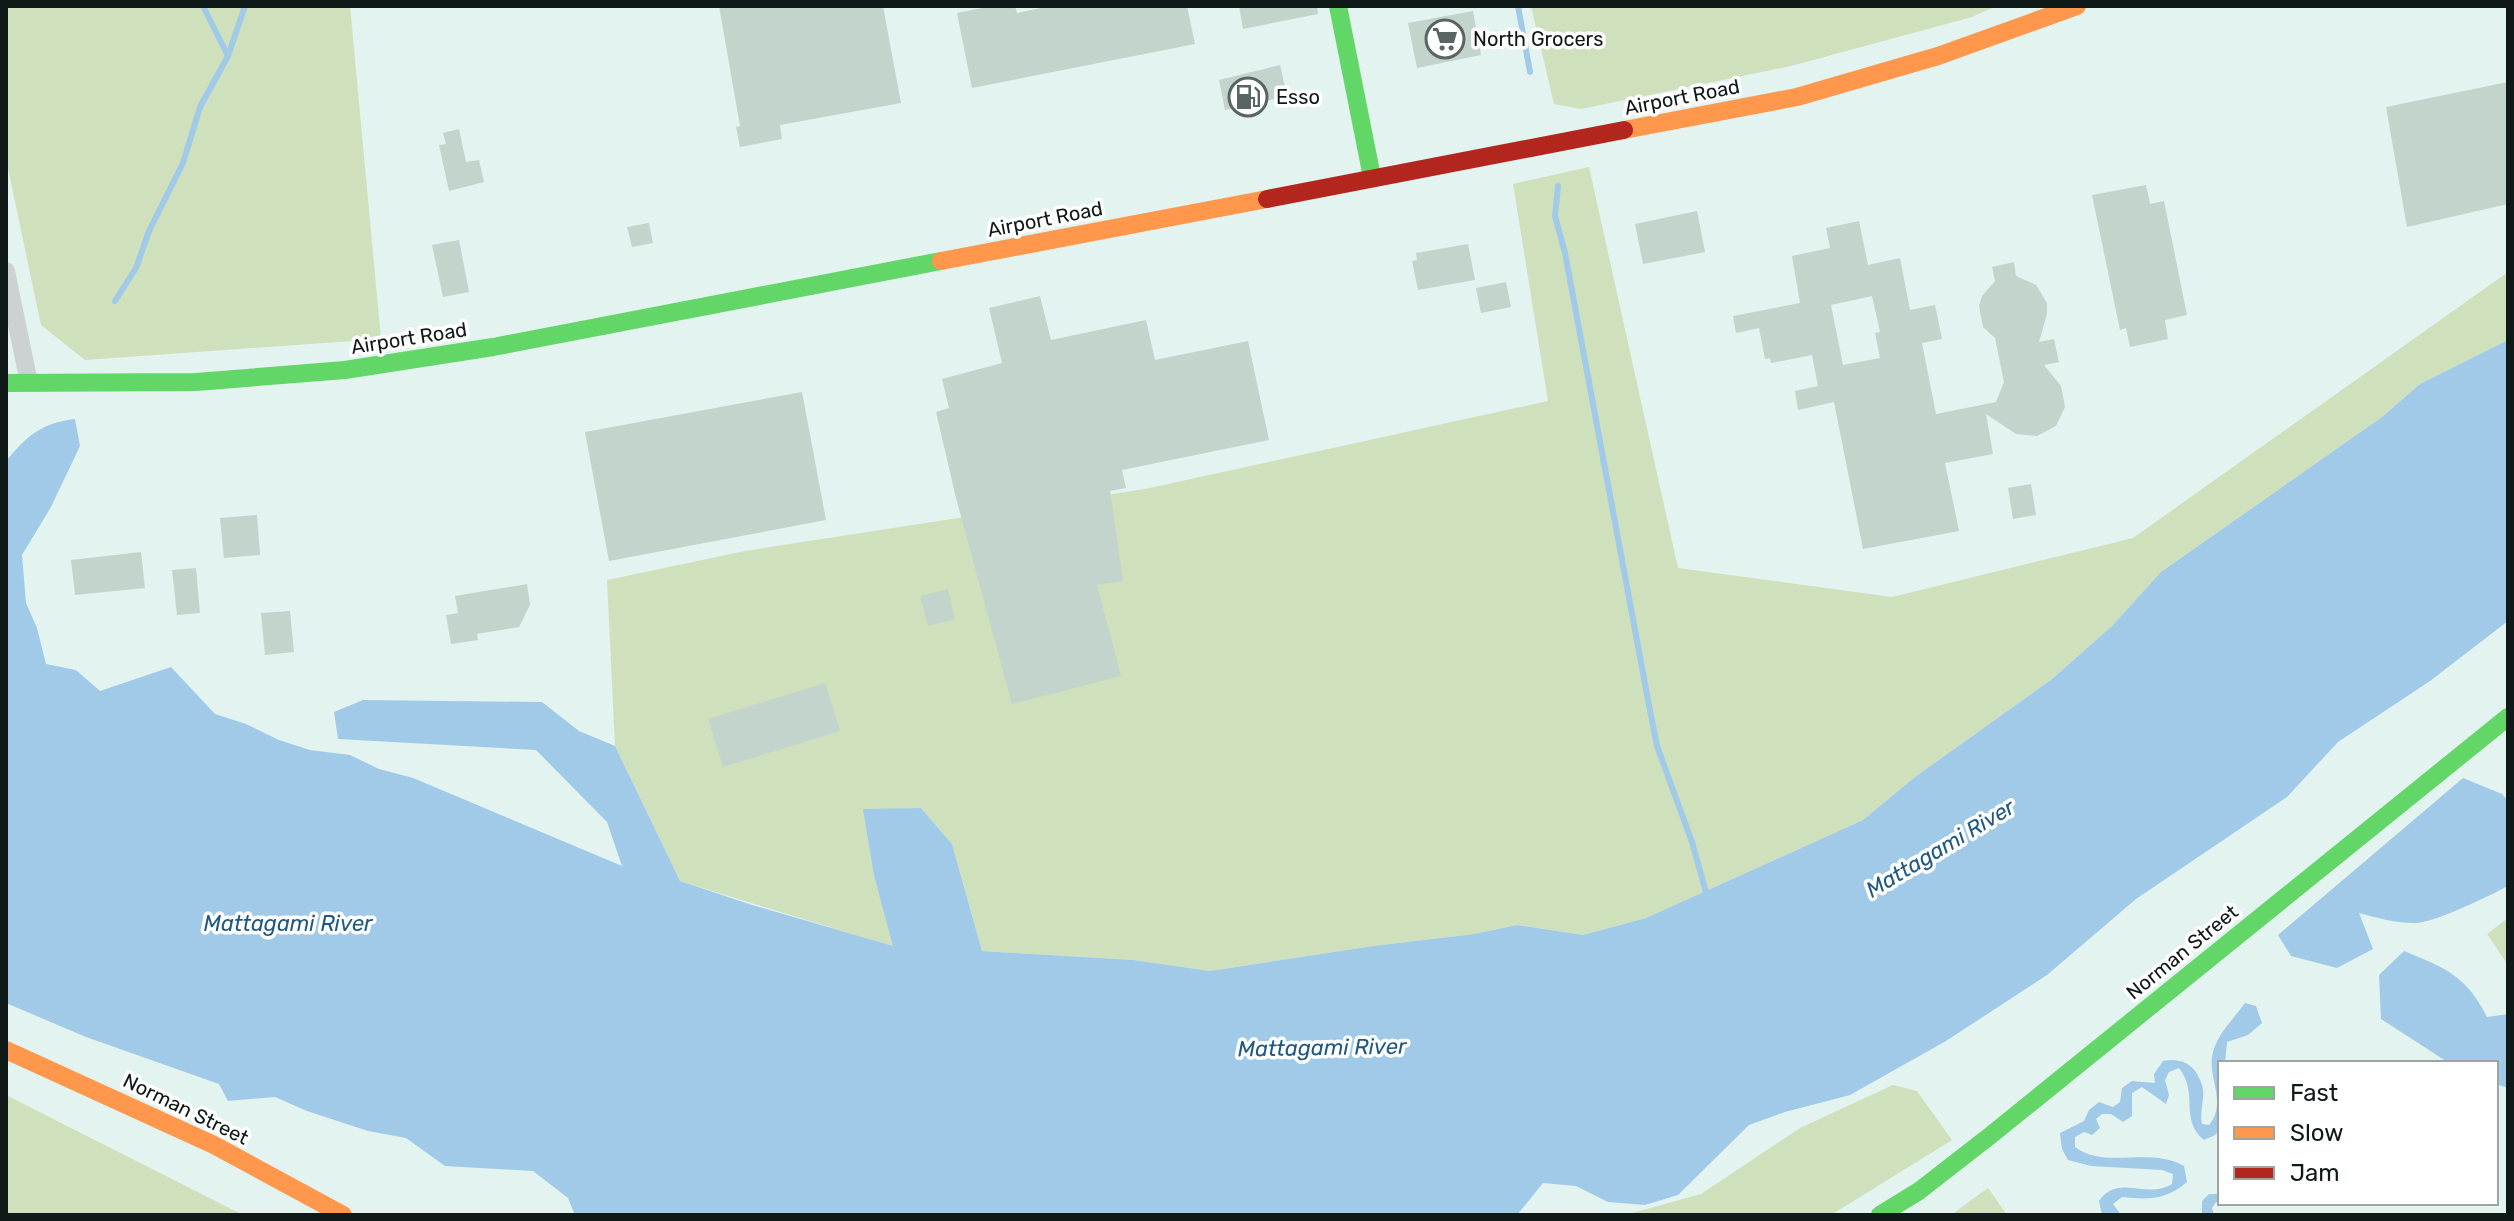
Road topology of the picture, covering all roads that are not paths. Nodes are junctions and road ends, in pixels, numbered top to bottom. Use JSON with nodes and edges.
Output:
{"nodes":[{"id":1,"x":1338,"y":6,"type":"edge"},
{"id":2,"x":2077,"y":6,"type":"edge"},
{"id":3,"x":1372,"y":177,"type":"junction"},
{"id":4,"x":6,"y":271,"type":"edge"},
{"id":5,"x":6,"y":383,"type":"edge"},
{"id":6,"x":29,"y":383,"type":"junction"},
{"id":7,"x":2508,"y":717,"type":"edge"},
{"id":8,"x":6,"y":1050,"type":"edge"},
{"id":9,"x":343,"y":1215,"type":"edge"},
{"id":10,"x":1880,"y":1215,"type":"edge"}],
"edges":[{"from":1,"to":3,"type":"main road"},
{"from":2,"to":3,"type":"main road","name":"Airport Road"},
{"from":3,"to":6,"type":"main road","name":"Airport Road"},
{"from":4,"to":6,"type":"street"},
{"from":5,"to":6,"type":"main road","name":"Airport Road"},
{"from":7,"to":10,"type":"main road","name":"Norman Street"},
{"from":8,"to":9,"type":"main road","name":"Norman Street"}]}
